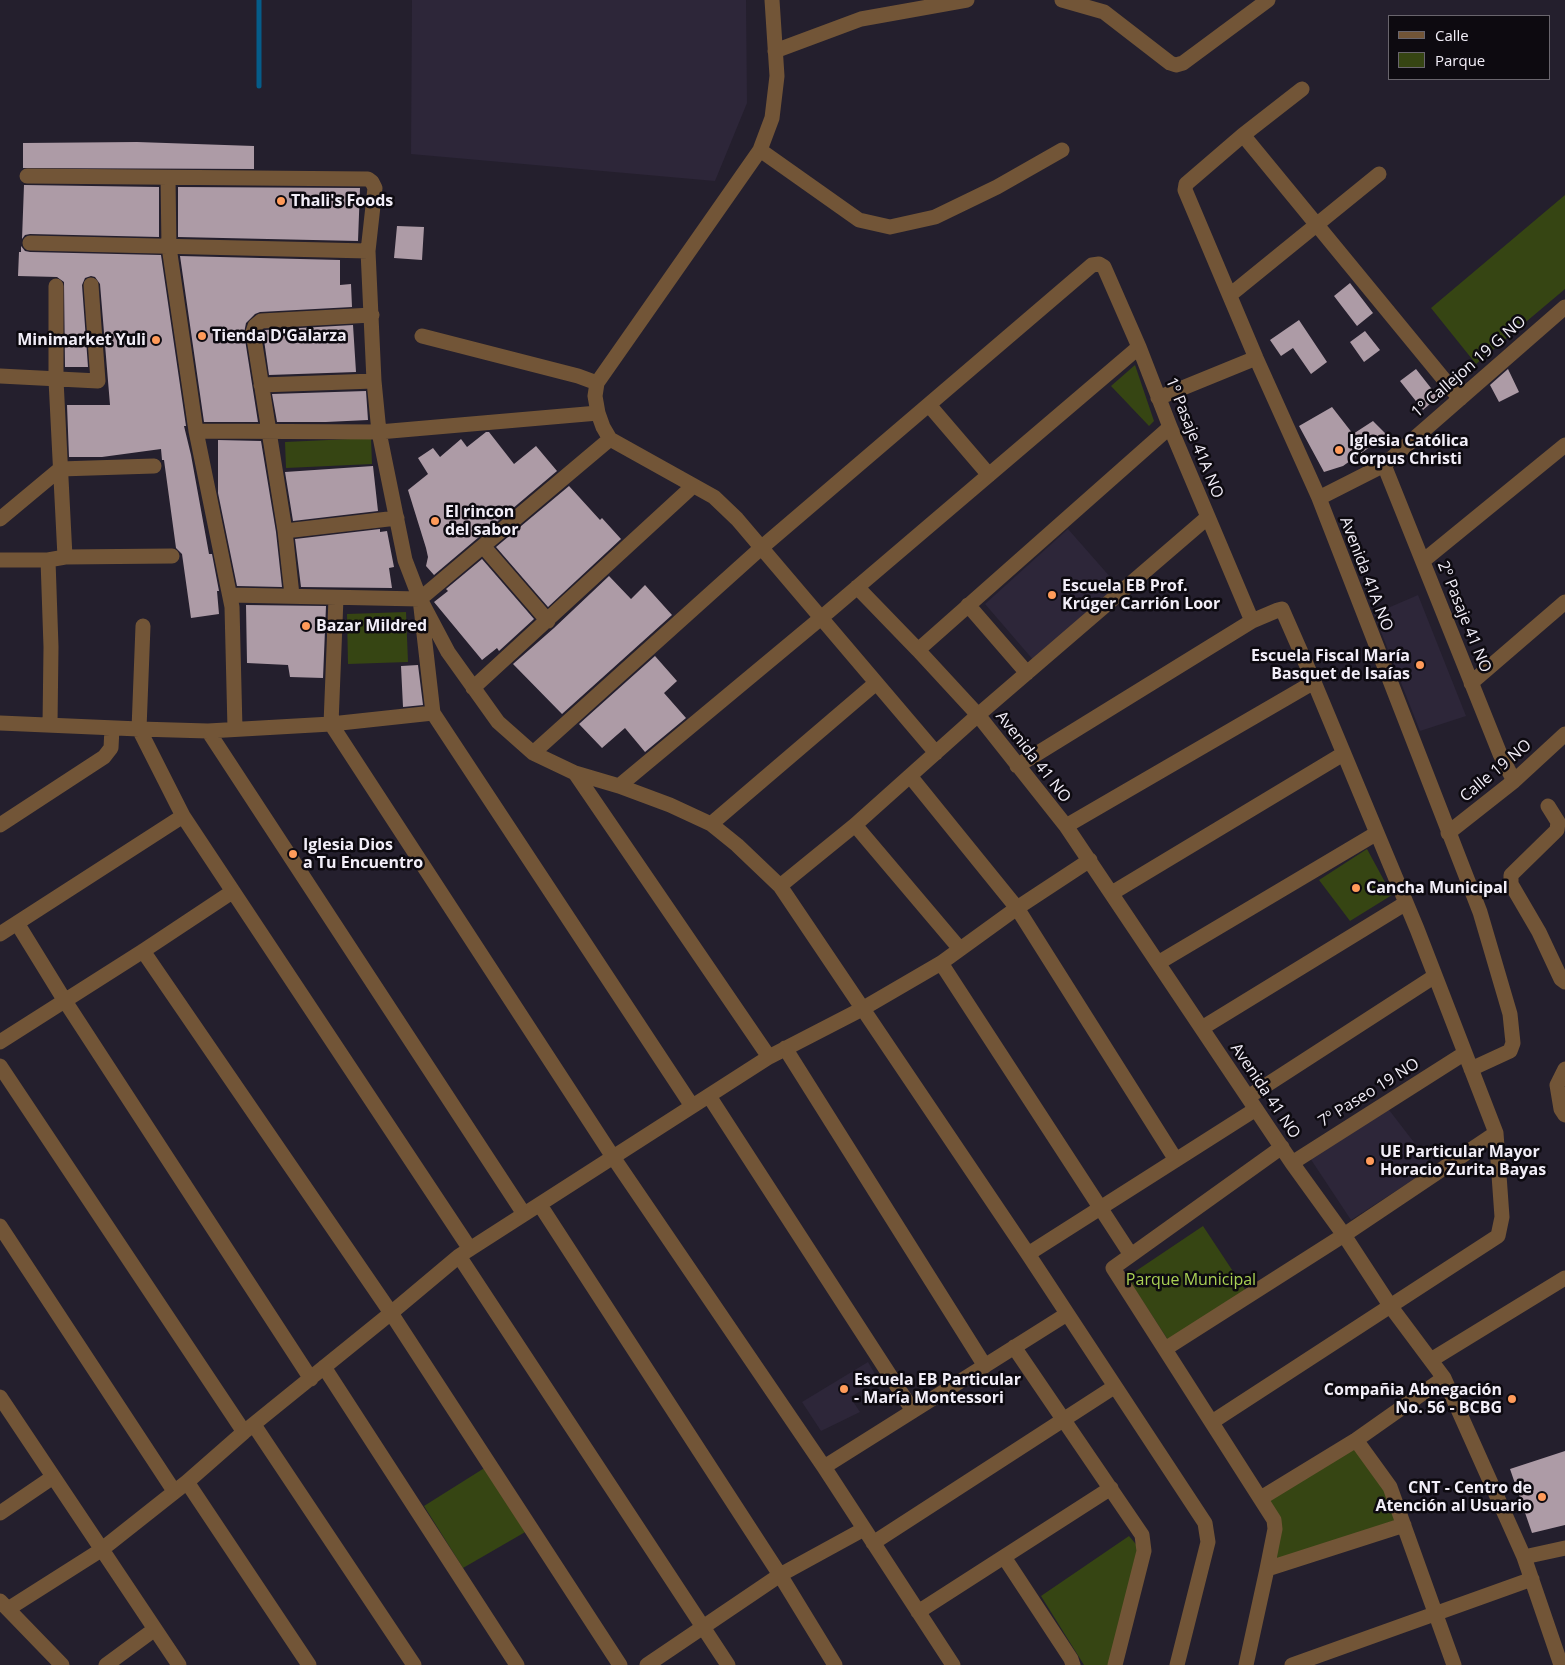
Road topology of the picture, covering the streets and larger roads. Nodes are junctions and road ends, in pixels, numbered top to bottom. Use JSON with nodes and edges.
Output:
{"nodes":[{"id":1,"x":772,"y":0,"type":"edge"},
{"id":2,"x":967,"y":0,"type":"edge"},
{"id":3,"x":1062,"y":0,"type":"edge"},
{"id":4,"x":1268,"y":0,"type":"edge"},
{"id":5,"x":775,"y":51,"type":"junction"},
{"id":6,"x":1302,"y":89,"type":"dead end"},
{"id":7,"x":1243,"y":136,"type":"junction"},
{"id":8,"x":760,"y":150,"type":"junction"},
{"id":9,"x":1062,"y":150,"type":"dead end"},
{"id":10,"x":1379,"y":174,"type":"dead end"},
{"id":11,"x":27,"y":176,"type":"dead end"},
{"id":12,"x":168,"y":178,"type":"junction"},
{"id":13,"x":1316,"y":225,"type":"junction"},
{"id":14,"x":30,"y":244,"type":"dead end"},
{"id":15,"x":169,"y":247,"type":"junction"},
{"id":16,"x":368,"y":251,"type":"junction"},
{"id":17,"x":91,"y":285,"type":"dead end"},
{"id":18,"x":56,"y":286,"type":"dead end"},
{"id":19,"x":1230,"y":296,"type":"junction"},
{"id":20,"x":1565,"y":307,"type":"edge"},
{"id":21,"x":372,"y":315,"type":"junction"},
{"id":22,"x":422,"y":336,"type":"dead end"},
{"id":23,"x":1139,"y":347,"type":"junction"},
{"id":24,"x":1256,"y":358,"type":"junction"},
{"id":25,"x":0,"y":376,"type":"edge"},
{"id":26,"x":56,"y":380,"type":"junction"},
{"id":27,"x":374,"y":381,"type":"junction"},
{"id":28,"x":597,"y":383,"type":"junction"},
{"id":29,"x":261,"y":384,"type":"junction"},
{"id":30,"x":1158,"y":398,"type":"junction"},
{"id":31,"x":1460,"y":399,"type":"junction"},
{"id":32,"x":929,"y":405,"type":"junction"},
{"id":33,"x":598,"y":414,"type":"junction"},
{"id":34,"x":1170,"y":427,"type":"junction"},
{"id":35,"x":196,"y":431,"type":"junction"},
{"id":36,"x":268,"y":431,"type":"junction"},
{"id":37,"x":379,"y":432,"type":"junction"},
{"id":38,"x":610,"y":439,"type":"junction"},
{"id":39,"x":1565,"y":445,"type":"edge"},
{"id":40,"x":1384,"y":465,"type":"junction"},
{"id":41,"x":154,"y":466,"type":"dead end"},
{"id":42,"x":60,"y":469,"type":"junction"},
{"id":43,"x":989,"y":474,"type":"junction"},
{"id":44,"x":693,"y":486,"type":"junction"},
{"id":45,"x":1319,"y":498,"type":"junction"},
{"id":46,"x":397,"y":518,"type":"junction"},
{"id":47,"x":1208,"y":518,"type":"junction"},
{"id":48,"x":0,"y":519,"type":"edge"},
{"id":49,"x":285,"y":531,"type":"junction"},
{"id":50,"x":483,"y":546,"type":"junction"},
{"id":51,"x":761,"y":548,"type":"junction"},
{"id":52,"x":172,"y":556,"type":"dead end"},
{"id":53,"x":66,"y":557,"type":"junction"},
{"id":54,"x":0,"y":560,"type":"edge"},
{"id":55,"x":48,"y":560,"type":"junction"},
{"id":56,"x":1423,"y":561,"type":"junction"},
{"id":57,"x":857,"y":587,"type":"junction"},
{"id":58,"x":230,"y":595,"type":"junction"},
{"id":59,"x":292,"y":595,"type":"junction"},
{"id":60,"x":336,"y":598,"type":"junction"},
{"id":61,"x":420,"y":599,"type":"junction"},
{"id":62,"x":1565,"y":602,"type":"edge"},
{"id":63,"x":968,"y":605,"type":"junction"},
{"id":64,"x":821,"y":618,"type":"junction"},
{"id":65,"x":548,"y":620,"type":"junction"},
{"id":66,"x":1252,"y":621,"type":"junction"},
{"id":67,"x":143,"y":626,"type":"dead end"},
{"id":68,"x":918,"y":650,"type":"junction"},
{"id":69,"x":1027,"y":674,"type":"junction"},
{"id":70,"x":1314,"y":682,"type":"junction"},
{"id":71,"x":876,"y":683,"type":"junction"},
{"id":72,"x":1471,"y":683,"type":"junction"},
{"id":73,"x":473,"y":688,"type":"junction"},
{"id":74,"x":433,"y":713,"type":"junction"},
{"id":75,"x":978,"y":715,"type":"junction"},
{"id":76,"x":1,"y":724,"type":"edge"},
{"id":77,"x":331,"y":724,"type":"junction"},
{"id":78,"x":50,"y":725,"type":"junction"},
{"id":79,"x":112,"y":728,"type":"junction"},
{"id":80,"x":235,"y":729,"type":"junction"},
{"id":81,"x":139,"y":730,"type":"junction"},
{"id":82,"x":208,"y":731,"type":"junction"},
{"id":83,"x":1565,"y":734,"type":"edge"},
{"id":84,"x":533,"y":753,"type":"junction"},
{"id":85,"x":936,"y":753,"type":"junction"},
{"id":86,"x":1343,"y":754,"type":"junction"},
{"id":87,"x":1017,"y":766,"type":"junction"},
{"id":88,"x":575,"y":773,"type":"junction"},
{"id":89,"x":910,"y":776,"type":"junction"},
{"id":90,"x":1514,"y":781,"type":"junction"},
{"id":91,"x":619,"y":786,"type":"junction"},
{"id":92,"x":1548,"y":806,"type":"dead end"},
{"id":93,"x":183,"y":816,"type":"junction"},
{"id":94,"x":711,"y":824,"type":"junction"},
{"id":95,"x":855,"y":825,"type":"junction"},
{"id":96,"x":0,"y":826,"type":"edge"},
{"id":97,"x":1066,"y":826,"type":"junction"},
{"id":98,"x":1448,"y":833,"type":"junction"},
{"id":99,"x":1377,"y":834,"type":"junction"},
{"id":100,"x":1090,"y":860,"type":"junction"},
{"id":101,"x":780,"y":886,"type":"junction"},
{"id":102,"x":232,"y":892,"type":"junction"},
{"id":103,"x":1112,"y":893,"type":"junction"},
{"id":104,"x":1406,"y":903,"type":"junction"},
{"id":105,"x":1017,"y":908,"type":"junction"},
{"id":106,"x":17,"y":923,"type":"junction"},
{"id":107,"x":0,"y":934,"type":"edge"},
{"id":108,"x":960,"y":949,"type":"junction"},
{"id":109,"x":143,"y":951,"type":"junction"},
{"id":110,"x":941,"y":963,"type":"junction"},
{"id":111,"x":1158,"y":963,"type":"junction"},
{"id":112,"x":1435,"y":976,"type":"junction"},
{"id":113,"x":1565,"y":982,"type":"edge"},
{"id":114,"x":65,"y":1001,"type":"junction"},
{"id":115,"x":862,"y":1009,"type":"junction"},
{"id":116,"x":1202,"y":1028,"type":"junction"},
{"id":117,"x":0,"y":1042,"type":"edge"},
{"id":118,"x":785,"y":1048,"type":"junction"},
{"id":119,"x":1465,"y":1053,"type":"junction"},
{"id":120,"x":769,"y":1057,"type":"junction"},
{"id":121,"x":0,"y":1066,"type":"edge"},
{"id":122,"x":1471,"y":1069,"type":"junction"},
{"id":123,"x":1565,"y":1069,"type":"edge"},
{"id":124,"x":709,"y":1096,"type":"junction"},
{"id":125,"x":1252,"y":1103,"type":"junction"},
{"id":126,"x":692,"y":1106,"type":"junction"},
{"id":127,"x":1565,"y":1116,"type":"edge"},
{"id":128,"x":1496,"y":1133,"type":"junction"},
{"id":129,"x":1282,"y":1148,"type":"junction"},
{"id":130,"x":613,"y":1157,"type":"junction"},
{"id":131,"x":1176,"y":1160,"type":"junction"},
{"id":132,"x":1292,"y":1163,"type":"junction"},
{"id":133,"x":540,"y":1205,"type":"junction"},
{"id":134,"x":1101,"y":1209,"type":"junction"},
{"id":135,"x":524,"y":1214,"type":"junction"},
{"id":136,"x":0,"y":1226,"type":"edge"},
{"id":137,"x":1344,"y":1235,"type":"junction"},
{"id":138,"x":464,"y":1252,"type":"junction"},
{"id":139,"x":1028,"y":1254,"type":"junction"},
{"id":140,"x":1131,"y":1255,"type":"junction"},
{"id":141,"x":1565,"y":1278,"type":"edge"},
{"id":142,"x":1391,"y":1307,"type":"junction"},
{"id":143,"x":391,"y":1313,"type":"junction"},
{"id":144,"x":1067,"y":1314,"type":"junction"},
{"id":145,"x":1014,"y":1347,"type":"junction"},
{"id":146,"x":1164,"y":1349,"type":"junction"},
{"id":147,"x":1431,"y":1360,"type":"junction"},
{"id":148,"x":985,"y":1366,"type":"junction"},
{"id":149,"x":324,"y":1367,"type":"junction"},
{"id":150,"x":1444,"y":1378,"type":"junction"},
{"id":151,"x":311,"y":1379,"type":"junction"},
{"id":152,"x":1114,"y":1387,"type":"junction"},
{"id":153,"x":1,"y":1400,"type":"edge"},
{"id":154,"x":913,"y":1411,"type":"junction"},
{"id":155,"x":1062,"y":1420,"type":"junction"},
{"id":156,"x":1212,"y":1422,"type":"junction"},
{"id":157,"x":249,"y":1429,"type":"junction"},
{"id":158,"x":1356,"y":1440,"type":"junction"},
{"id":159,"x":824,"y":1467,"type":"junction"},
{"id":160,"x":53,"y":1477,"type":"junction"},
{"id":161,"x":187,"y":1482,"type":"junction"},
{"id":162,"x":1111,"y":1488,"type":"junction"},
{"id":163,"x":174,"y":1492,"type":"junction"},
{"id":164,"x":1261,"y":1498,"type":"junction"},
{"id":165,"x":0,"y":1512,"type":"edge"},
{"id":166,"x":1404,"y":1525,"type":"junction"},
{"id":167,"x":864,"y":1529,"type":"junction"},
{"id":168,"x":873,"y":1543,"type":"junction"},
{"id":169,"x":1565,"y":1548,"type":"edge"},
{"id":170,"x":101,"y":1550,"type":"junction"},
{"id":171,"x":1004,"y":1557,"type":"junction"},
{"id":172,"x":1524,"y":1557,"type":"junction"},
{"id":173,"x":1267,"y":1569,"type":"junction"},
{"id":174,"x":780,"y":1575,"type":"junction"},
{"id":175,"x":1532,"y":1579,"type":"junction"},
{"id":176,"x":4,"y":1605,"type":"edge"},
{"id":177,"x":918,"y":1612,"type":"junction"},
{"id":178,"x":1435,"y":1613,"type":"junction"},
{"id":179,"x":704,"y":1627,"type":"junction"},
{"id":180,"x":155,"y":1629,"type":"junction"},
{"id":181,"x":58,"y":1664,"type":"edge"},
{"id":182,"x":106,"y":1665,"type":"edge"},
{"id":183,"x":179,"y":1665,"type":"edge"},
{"id":184,"x":309,"y":1665,"type":"edge"},
{"id":185,"x":414,"y":1665,"type":"edge"},
{"id":186,"x":517,"y":1665,"type":"edge"},
{"id":187,"x":620,"y":1665,"type":"edge"},
{"id":188,"x":647,"y":1665,"type":"edge"},
{"id":189,"x":728,"y":1665,"type":"edge"},
{"id":190,"x":836,"y":1665,"type":"edge"},
{"id":191,"x":954,"y":1665,"type":"edge"},
{"id":192,"x":1073,"y":1665,"type":"edge"},
{"id":193,"x":1114,"y":1665,"type":"edge"},
{"id":194,"x":1176,"y":1665,"type":"edge"},
{"id":195,"x":1246,"y":1665,"type":"edge"},
{"id":196,"x":1292,"y":1665,"type":"edge"},
{"id":197,"x":1454,"y":1665,"type":"edge"},
{"id":198,"x":1561,"y":1665,"type":"edge"}],
"edges":[{"from":1,"to":5,"type":"street"},
{"from":2,"to":5,"type":"street"},
{"from":3,"to":4,"type":"street"},
{"from":5,"to":8,"type":"street"},
{"from":6,"to":7,"type":"street"},
{"from":7,"to":13,"type":"street"},
{"from":7,"to":19,"type":"street","name":"Avenida 41A NO"},
{"from":8,"to":9,"type":"street"},
{"from":8,"to":28,"type":"street"},
{"from":10,"to":13,"type":"street"},
{"from":11,"to":12,"type":"street"},
{"from":12,"to":15,"type":"street"},
{"from":12,"to":16,"type":"street"},
{"from":13,"to":19,"type":"street"},
{"from":13,"to":31,"type":"street"},
{"from":14,"to":15,"type":"street"},
{"from":15,"to":16,"type":"street"},
{"from":15,"to":35,"type":"street"},
{"from":16,"to":21,"type":"street"},
{"from":17,"to":26,"type":"street"},
{"from":18,"to":26,"type":"street"},
{"from":19,"to":24,"type":"street","name":"Avenida 41A NO"},
{"from":20,"to":31,"type":"street","name":"1º Callejon 19 G NO"},
{"from":21,"to":27,"type":"street"},
{"from":21,"to":29,"type":"street"},
{"from":22,"to":28,"type":"street"},
{"from":23,"to":30,"type":"street","name":"1º Pasaje 41A NO"},
{"from":23,"to":32,"type":"street","name":"1º Pasaje 41A NO"},
{"from":23,"to":43,"type":"street"},
{"from":24,"to":30,"type":"street"},
{"from":24,"to":45,"type":"street","name":"Avenida 41A NO"},
{"from":25,"to":26,"type":"street"},
{"from":26,"to":42,"type":"street"},
{"from":27,"to":29,"type":"street"},
{"from":27,"to":37,"type":"street"},
{"from":28,"to":33,"type":"street"},
{"from":29,"to":36,"type":"street"},
{"from":30,"to":34,"type":"street","name":"1º Pasaje 41A NO"},
{"from":31,"to":40,"type":"street","name":"1º Callejon 19 G NO"},
{"from":32,"to":43,"type":"street"},
{"from":32,"to":51,"type":"street"},
{"from":33,"to":37,"type":"street"},
{"from":33,"to":38,"type":"street"},
{"from":34,"to":47,"type":"street","name":"1º Pasaje 41A NO"},
{"from":34,"to":63,"type":"street"},
{"from":35,"to":36,"type":"street"},
{"from":35,"to":58,"type":"street"},
{"from":36,"to":37,"type":"street"},
{"from":36,"to":49,"type":"street"},
{"from":37,"to":46,"type":"street"},
{"from":38,"to":44,"type":"street"},
{"from":38,"to":50,"type":"street"},
{"from":39,"to":56,"type":"street"},
{"from":40,"to":45,"type":"street","name":"1º Callejon 19 G NO"},
{"from":40,"to":56,"type":"street","name":"2º Pasaje 41 NO"},
{"from":41,"to":42,"type":"street"},
{"from":42,"to":48,"type":"street"},
{"from":42,"to":53,"type":"street"},
{"from":43,"to":57,"type":"street"},
{"from":44,"to":51,"type":"street"},
{"from":44,"to":65,"type":"street"},
{"from":45,"to":98,"type":"street","name":"Avenida 41A NO"},
{"from":46,"to":49,"type":"street"},
{"from":46,"to":61,"type":"street"},
{"from":47,"to":66,"type":"street","name":"1º Pasaje 41A NO"},
{"from":47,"to":69,"type":"street"},
{"from":49,"to":59,"type":"street"},
{"from":50,"to":61,"type":"street"},
{"from":50,"to":65,"type":"street"},
{"from":51,"to":64,"type":"street"},
{"from":51,"to":84,"type":"street"},
{"from":52,"to":53,"type":"street"},
{"from":53,"to":55,"type":"street"},
{"from":54,"to":55,"type":"street"},
{"from":55,"to":78,"type":"street"},
{"from":56,"to":72,"type":"street","name":"2º Pasaje 41 NO"},
{"from":57,"to":64,"type":"street"},
{"from":57,"to":68,"type":"street","name":"Avenida 41 NO"},
{"from":58,"to":59,"type":"street"},
{"from":58,"to":80,"type":"street"},
{"from":59,"to":60,"type":"street"},
{"from":60,"to":61,"type":"street"},
{"from":60,"to":77,"type":"street"},
{"from":61,"to":73,"type":"street"},
{"from":61,"to":74,"type":"street"},
{"from":62,"to":72,"type":"street"},
{"from":63,"to":68,"type":"street"},
{"from":63,"to":69,"type":"street"},
{"from":64,"to":71,"type":"street"},
{"from":64,"to":91,"type":"street"},
{"from":65,"to":73,"type":"street"},
{"from":66,"to":70,"type":"street"},
{"from":66,"to":87,"type":"street"},
{"from":67,"to":81,"type":"street"},
{"from":68,"to":75,"type":"street","name":"Avenida 41 NO"},
{"from":69,"to":75,"type":"street"},
{"from":70,"to":86,"type":"street"},
{"from":70,"to":97,"type":"street"},
{"from":71,"to":85,"type":"street"},
{"from":71,"to":94,"type":"street"},
{"from":72,"to":90,"type":"street","name":"2º Pasaje 41 NO"},
{"from":73,"to":84,"type":"street"},
{"from":74,"to":77,"type":"street"},
{"from":74,"to":126,"type":"street"},
{"from":75,"to":85,"type":"street"},
{"from":75,"to":87,"type":"street","name":"Avenida 41 NO"},
{"from":76,"to":78,"type":"street"},
{"from":77,"to":80,"type":"street"},
{"from":77,"to":130,"type":"street"},
{"from":78,"to":79,"type":"street"},
{"from":79,"to":81,"type":"street"},
{"from":79,"to":96,"type":"street"},
{"from":80,"to":82,"type":"street"},
{"from":81,"to":82,"type":"street"},
{"from":81,"to":93,"type":"street"},
{"from":82,"to":135,"type":"street"},
{"from":83,"to":90,"type":"street","name":"Calle 19 NO"},
{"from":84,"to":88,"type":"street"},
{"from":85,"to":89,"type":"street"},
{"from":86,"to":99,"type":"street"},
{"from":86,"to":103,"type":"street"},
{"from":87,"to":97,"type":"street","name":"Avenida 41 NO"},
{"from":88,"to":91,"type":"street"},
{"from":88,"to":120,"type":"street"},
{"from":89,"to":95,"type":"street"},
{"from":89,"to":105,"type":"street"},
{"from":90,"to":98,"type":"street","name":"Calle 19 NO"},
{"from":91,"to":94,"type":"street"},
{"from":92,"to":113,"type":"street"},
{"from":93,"to":102,"type":"street"},
{"from":93,"to":106,"type":"street"},
{"from":94,"to":101,"type":"street"},
{"from":95,"to":101,"type":"street"},
{"from":95,"to":108,"type":"street"},
{"from":97,"to":100,"type":"street","name":"Avenida 41 NO"},
{"from":98,"to":122,"type":"street","name":"Avenida 41A NO"},
{"from":99,"to":104,"type":"street"},
{"from":99,"to":111,"type":"street"},
{"from":100,"to":103,"type":"street","name":"Avenida 41 NO"},
{"from":100,"to":105,"type":"street"},
{"from":101,"to":115,"type":"street"},
{"from":102,"to":109,"type":"street"},
{"from":102,"to":138,"type":"street"},
{"from":103,"to":111,"type":"street","name":"Avenida 41 NO"},
{"from":104,"to":112,"type":"street"},
{"from":104,"to":116,"type":"street"},
{"from":105,"to":108,"type":"street"},
{"from":105,"to":131,"type":"street"},
{"from":106,"to":107,"type":"street"},
{"from":106,"to":114,"type":"street"},
{"from":108,"to":110,"type":"street"},
{"from":109,"to":114,"type":"street"},
{"from":109,"to":143,"type":"street"},
{"from":110,"to":115,"type":"street"},
{"from":110,"to":134,"type":"street"},
{"from":111,"to":116,"type":"street","name":"Avenida 41 NO"},
{"from":112,"to":119,"type":"street"},
{"from":112,"to":125,"type":"street"},
{"from":114,"to":117,"type":"street"},
{"from":114,"to":151,"type":"street"},
{"from":115,"to":118,"type":"street"},
{"from":115,"to":139,"type":"street"},
{"from":116,"to":125,"type":"street","name":"Avenida 41 NO"},
{"from":118,"to":120,"type":"street"},
{"from":118,"to":148,"type":"street"},
{"from":119,"to":122,"type":"street"},
{"from":119,"to":132,"type":"street","name":"7º Paseo 19 NO"},
{"from":120,"to":124,"type":"street"},
{"from":121,"to":157,"type":"street"},
{"from":122,"to":128,"type":"street"},
{"from":123,"to":127,"type":"street"},
{"from":124,"to":126,"type":"street"},
{"from":124,"to":154,"type":"street"},
{"from":125,"to":129,"type":"street","name":"Avenida 41 NO"},
{"from":125,"to":131,"type":"street"},
{"from":126,"to":130,"type":"street"},
{"from":128,"to":137,"type":"street"},
{"from":128,"to":142,"type":"street"},
{"from":129,"to":132,"type":"street","name":"Avenida 41 NO"},
{"from":129,"to":140,"type":"street"},
{"from":130,"to":133,"type":"street"},
{"from":130,"to":159,"type":"street"},
{"from":131,"to":134,"type":"street"},
{"from":132,"to":137,"type":"street","name":"Avenida 41 NO"},
{"from":133,"to":135,"type":"street"},
{"from":133,"to":174,"type":"street"},
{"from":134,"to":139,"type":"street"},
{"from":134,"to":140,"type":"street"},
{"from":135,"to":138,"type":"street"},
{"from":136,"to":163,"type":"street"},
{"from":137,"to":142,"type":"street","name":"Avenida 41 NO"},
{"from":137,"to":146,"type":"street"},
{"from":138,"to":143,"type":"street"},
{"from":138,"to":179,"type":"street"},
{"from":139,"to":144,"type":"street"},
{"from":140,"to":146,"type":"street"},
{"from":141,"to":147,"type":"street"},
{"from":142,"to":147,"type":"street","name":"Avenida 41 NO"},
{"from":142,"to":156,"type":"street"},
{"from":143,"to":149,"type":"street"},
{"from":143,"to":187,"type":"street"},
{"from":144,"to":145,"type":"street"},
{"from":144,"to":152,"type":"street"},
{"from":145,"to":148,"type":"street"},
{"from":145,"to":155,"type":"street"},
{"from":146,"to":156,"type":"street"},
{"from":147,"to":150,"type":"street","name":"Avenida 41 NO"},
{"from":148,"to":154,"type":"street"},
{"from":149,"to":151,"type":"street"},
{"from":149,"to":186,"type":"street"},
{"from":150,"to":158,"type":"street"},
{"from":150,"to":172,"type":"street","name":"Avenida 41 NO"},
{"from":151,"to":157,"type":"street"},
{"from":152,"to":155,"type":"street"},
{"from":152,"to":194,"type":"street"},
{"from":153,"to":160,"type":"street"},
{"from":154,"to":159,"type":"street"},
{"from":155,"to":162,"type":"street"},
{"from":155,"to":168,"type":"street"},
{"from":156,"to":164,"type":"street"},
{"from":157,"to":161,"type":"street"},
{"from":157,"to":185,"type":"street"},
{"from":158,"to":164,"type":"street"},
{"from":158,"to":166,"type":"street"},
{"from":159,"to":167,"type":"street"},
{"from":160,"to":165,"type":"street"},
{"from":160,"to":170,"type":"street"},
{"from":161,"to":163,"type":"street"},
{"from":161,"to":184,"type":"street"},
{"from":162,"to":171,"type":"street"},
{"from":162,"to":193,"type":"street"},
{"from":163,"to":170,"type":"street"},
{"from":164,"to":173,"type":"street"},
{"from":166,"to":173,"type":"street"},
{"from":166,"to":178,"type":"street"},
{"from":167,"to":168,"type":"street"},
{"from":167,"to":174,"type":"street"},
{"from":168,"to":177,"type":"street"},
{"from":169,"to":172,"type":"street"},
{"from":170,"to":176,"type":"street"},
{"from":170,"to":180,"type":"street"},
{"from":171,"to":177,"type":"street"},
{"from":171,"to":192,"type":"street"},
{"from":172,"to":175,"type":"street","name":"Avenida 41 NO"},
{"from":173,"to":195,"type":"street"},
{"from":174,"to":179,"type":"street"},
{"from":174,"to":190,"type":"street"},
{"from":175,"to":178,"type":"street"},
{"from":175,"to":198,"type":"street","name":"Avenida 41 NO"},
{"from":176,"to":181,"type":"street"},
{"from":177,"to":191,"type":"street"},
{"from":178,"to":196,"type":"street"},
{"from":178,"to":197,"type":"street"},
{"from":179,"to":188,"type":"street"},
{"from":179,"to":189,"type":"street"},
{"from":180,"to":182,"type":"street"},
{"from":180,"to":183,"type":"street"}]}
